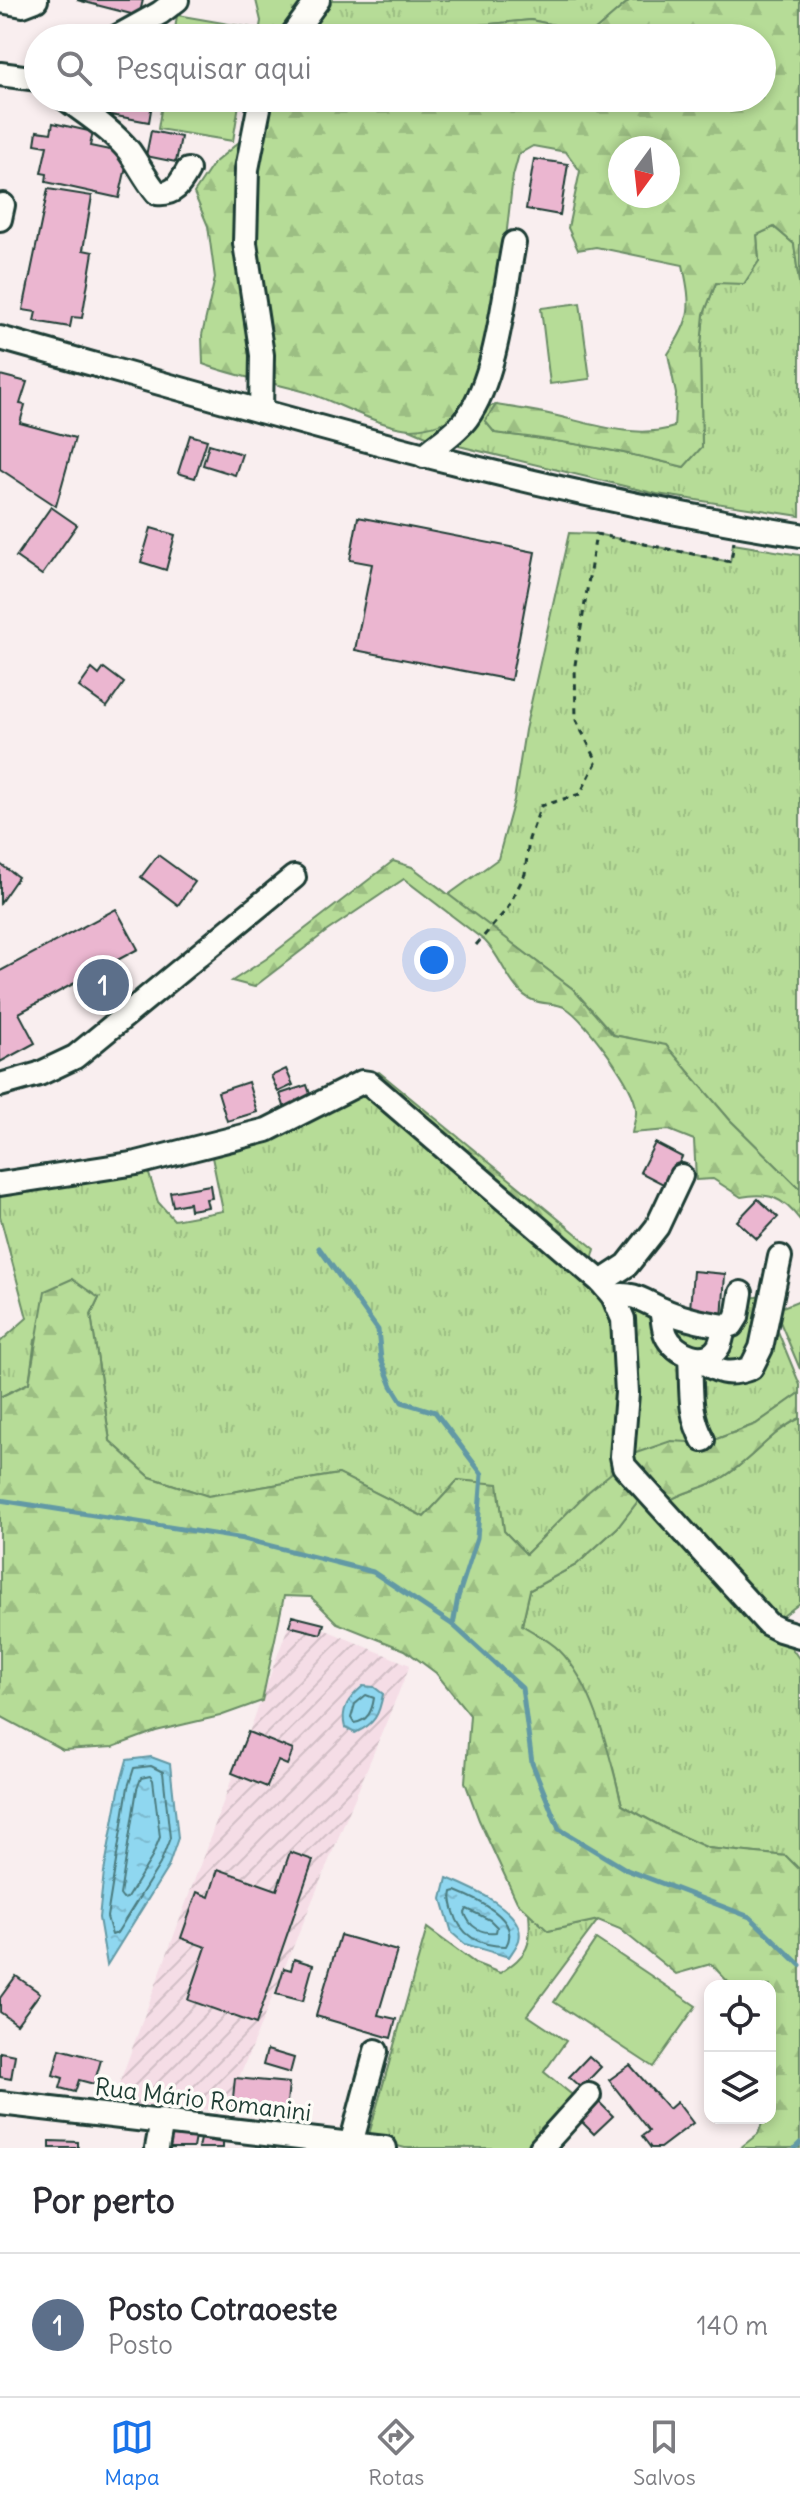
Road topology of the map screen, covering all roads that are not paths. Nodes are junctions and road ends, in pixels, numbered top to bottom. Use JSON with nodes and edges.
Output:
{"nodes":[{"id":1,"x":36,"y":0,"type":"edge"},
{"id":2,"x":177,"y":0,"type":"edge"},
{"id":3,"x":318,"y":0,"type":"edge"},
{"id":4,"x":0,"y":1,"type":"edge"},
{"id":5,"x":140,"y":24,"type":"edge"},
{"id":6,"x":300,"y":24,"type":"edge"},
{"id":7,"x":0,"y":74,"type":"edge"},
{"id":8,"x":24,"y":77,"type":"edge"},
{"id":9,"x":83,"y":112,"type":"edge"},
{"id":10,"x":258,"y":112,"type":"edge"},
{"id":11,"x":188,"y":170,"type":"dead end"},
{"id":12,"x":514,"y":243,"type":"dead end"},
{"id":13,"x":0,"y":338,"type":"edge"},
{"id":14,"x":261,"y":411,"type":"junction"},
{"id":15,"x":424,"y":456,"type":"junction"},
{"id":16,"x":800,"y":535,"type":"edge"},
{"id":17,"x":294,"y":877,"type":"dead end"},
{"id":18,"x":0,"y":1085,"type":"edge"},
{"id":19,"x":681,"y":1176,"type":"dead end"},
{"id":20,"x":0,"y":1184,"type":"edge"},
{"id":21,"x":780,"y":1257,"type":"dead end"},
{"id":22,"x":607,"y":1289,"type":"junction"},
{"id":23,"x":741,"y":1293,"type":"dead end"},
{"id":24,"x":661,"y":1310,"type":"junction"},
{"id":25,"x":724,"y":1326,"type":"junction"},
{"id":26,"x":693,"y":1357,"type":"junction"},
{"id":27,"x":703,"y":1440,"type":"dead end"},
{"id":28,"x":800,"y":1636,"type":"edge"},
{"id":29,"x":376,"y":2051,"type":"dead end"},
{"id":30,"x":589,"y":2095,"type":"dead end"},
{"id":31,"x":0,"y":2103,"type":"edge"},
{"id":32,"x":162,"y":2121,"type":"junction"},
{"id":33,"x":352,"y":2146,"type":"edge"},
{"id":34,"x":157,"y":2148,"type":"edge"},
{"id":35,"x":385,"y":2148,"type":"edge"},
{"id":36,"x":541,"y":2148,"type":"edge"}],
"edges":[{"from":1,"to":4,"type":"street"},
{"from":2,"to":5,"type":"street"},
{"from":3,"to":6,"type":"street"},
{"from":7,"to":8,"type":"street"},
{"from":9,"to":11,"type":"street"},
{"from":10,"to":14,"type":"street"},
{"from":12,"to":15,"type":"street"},
{"from":13,"to":14,"type":"street"},
{"from":14,"to":15,"type":"street"},
{"from":15,"to":16,"type":"street"},
{"from":17,"to":18,"type":"street"},
{"from":19,"to":22,"type":"street"},
{"from":20,"to":22,"type":"street"},
{"from":21,"to":26,"type":"street"},
{"from":22,"to":24,"type":"street"},
{"from":22,"to":28,"type":"street"},
{"from":23,"to":25,"type":"street"},
{"from":24,"to":25,"type":"street"},
{"from":24,"to":26,"type":"street"},
{"from":25,"to":26,"type":"street"},
{"from":26,"to":27,"type":"street"},
{"from":29,"to":33,"type":"street"},
{"from":30,"to":36,"type":"street"},
{"from":31,"to":32,"type":"street","name":"Rua Mário Romanini"},
{"from":32,"to":33,"type":"street","name":"Rua Mário Romanini"},
{"from":32,"to":34,"type":"street"},
{"from":33,"to":35,"type":"street","name":"Rua Mário Romanini"}]}
